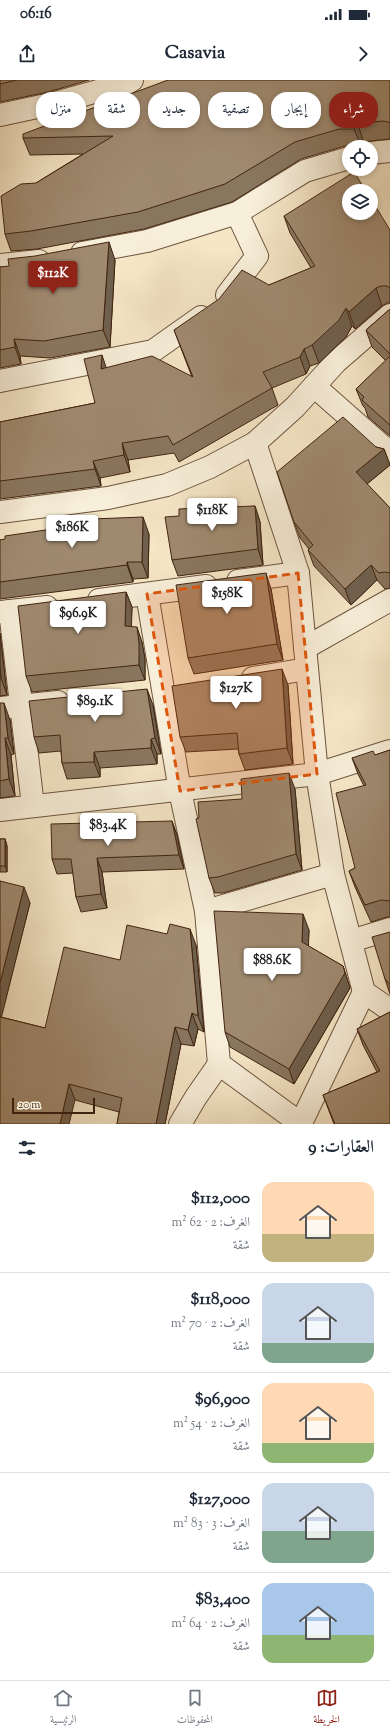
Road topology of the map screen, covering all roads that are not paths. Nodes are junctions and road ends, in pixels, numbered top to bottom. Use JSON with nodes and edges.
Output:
{"nodes":[{"id":1,"x":132,"y":80,"type":"edge"},
{"id":2,"x":0,"y":115,"type":"edge"},
{"id":3,"x":390,"y":151,"type":"edge"},
{"id":4,"x":378,"y":152,"type":"edge"},
{"id":5,"x":342,"y":160,"type":"edge"},
{"id":6,"x":237,"y":213,"type":"junction"},
{"id":7,"x":0,"y":265,"type":"edge"},
{"id":8,"x":390,"y":315,"type":"edge"},
{"id":9,"x":0,"y":381,"type":"edge"},
{"id":10,"x":314,"y":386,"type":"junction"},
{"id":11,"x":255,"y":443,"type":"junction"},
{"id":12,"x":390,"y":453,"type":"edge"},
{"id":13,"x":0,"y":512,"type":"edge"},
{"id":14,"x":298,"y":573,"type":"junction"},
{"id":15,"x":147,"y":594,"type":"junction"},
{"id":16,"x":390,"y":600,"type":"edge"},
{"id":17,"x":5,"y":612,"type":"edge"},
{"id":18,"x":305,"y":648,"type":"junction"},
{"id":19,"x":307,"y":669,"type":"junction"},
{"id":20,"x":231,"y":681,"type":"edge"},
{"id":21,"x":186,"y":688,"type":"edge"},
{"id":22,"x":155,"y":692,"type":"junction"},
{"id":23,"x":77,"y":700,"type":"edge"},
{"id":24,"x":22,"y":706,"type":"junction"},
{"id":25,"x":0,"y":708,"type":"edge"},
{"id":26,"x":390,"y":751,"type":"edge"},
{"id":27,"x":317,"y":774,"type":"junction"},
{"id":28,"x":180,"y":790,"type":"junction"},
{"id":29,"x":34,"y":806,"type":"junction"},
{"id":30,"x":0,"y":810,"type":"edge"},
{"id":31,"x":333,"y":874,"type":"junction"},
{"id":32,"x":206,"y":911,"type":"junction"},
{"id":33,"x":390,"y":929,"type":"edge"},
{"id":34,"x":351,"y":940,"type":"junction"},
{"id":35,"x":364,"y":992,"type":"junction"},
{"id":36,"x":390,"y":1010,"type":"edge"},
{"id":37,"x":219,"y":1064,"type":"junction"},
{"id":38,"x":180,"y":1124,"type":"edge"},
{"id":39,"x":301,"y":1124,"type":"edge"}],
"edges":[{"from":1,"to":2,"type":"street"},
{"from":3,"to":4,"type":"street"},
{"from":5,"to":6,"type":"street"},
{"from":6,"to":7,"type":"street"},
{"from":6,"to":9,"type":"street"},
{"from":8,"to":10,"type":"street"},
{"from":10,"to":11,"type":"street"},
{"from":10,"to":12,"type":"street"},
{"from":11,"to":13,"type":"street"},
{"from":11,"to":14,"type":"street"},
{"from":14,"to":15,"type":"street"},
{"from":14,"to":18,"type":"street"},
{"from":15,"to":17,"type":"street"},
{"from":15,"to":22,"type":"street"},
{"from":16,"to":18,"type":"street"},
{"from":17,"to":24,"type":"street"},
{"from":18,"to":19,"type":"street"},
{"from":19,"to":20,"type":"street"},
{"from":19,"to":27,"type":"street"},
{"from":21,"to":22,"type":"street"},
{"from":22,"to":28,"type":"street"},
{"from":23,"to":24,"type":"street"},
{"from":24,"to":25,"type":"street"},
{"from":24,"to":29,"type":"street"},
{"from":26,"to":27,"type":"street"},
{"from":27,"to":28,"type":"street"},
{"from":27,"to":31,"type":"street"},
{"from":28,"to":29,"type":"street"},
{"from":28,"to":32,"type":"street"},
{"from":29,"to":30,"type":"street"},
{"from":31,"to":32,"type":"street"},
{"from":31,"to":34,"type":"street"},
{"from":32,"to":37,"type":"street"},
{"from":33,"to":34,"type":"street"},
{"from":34,"to":35,"type":"street"},
{"from":35,"to":36,"type":"street"},
{"from":35,"to":39,"type":"street"},
{"from":37,"to":38,"type":"street"},
{"from":37,"to":39,"type":"street"}]}
